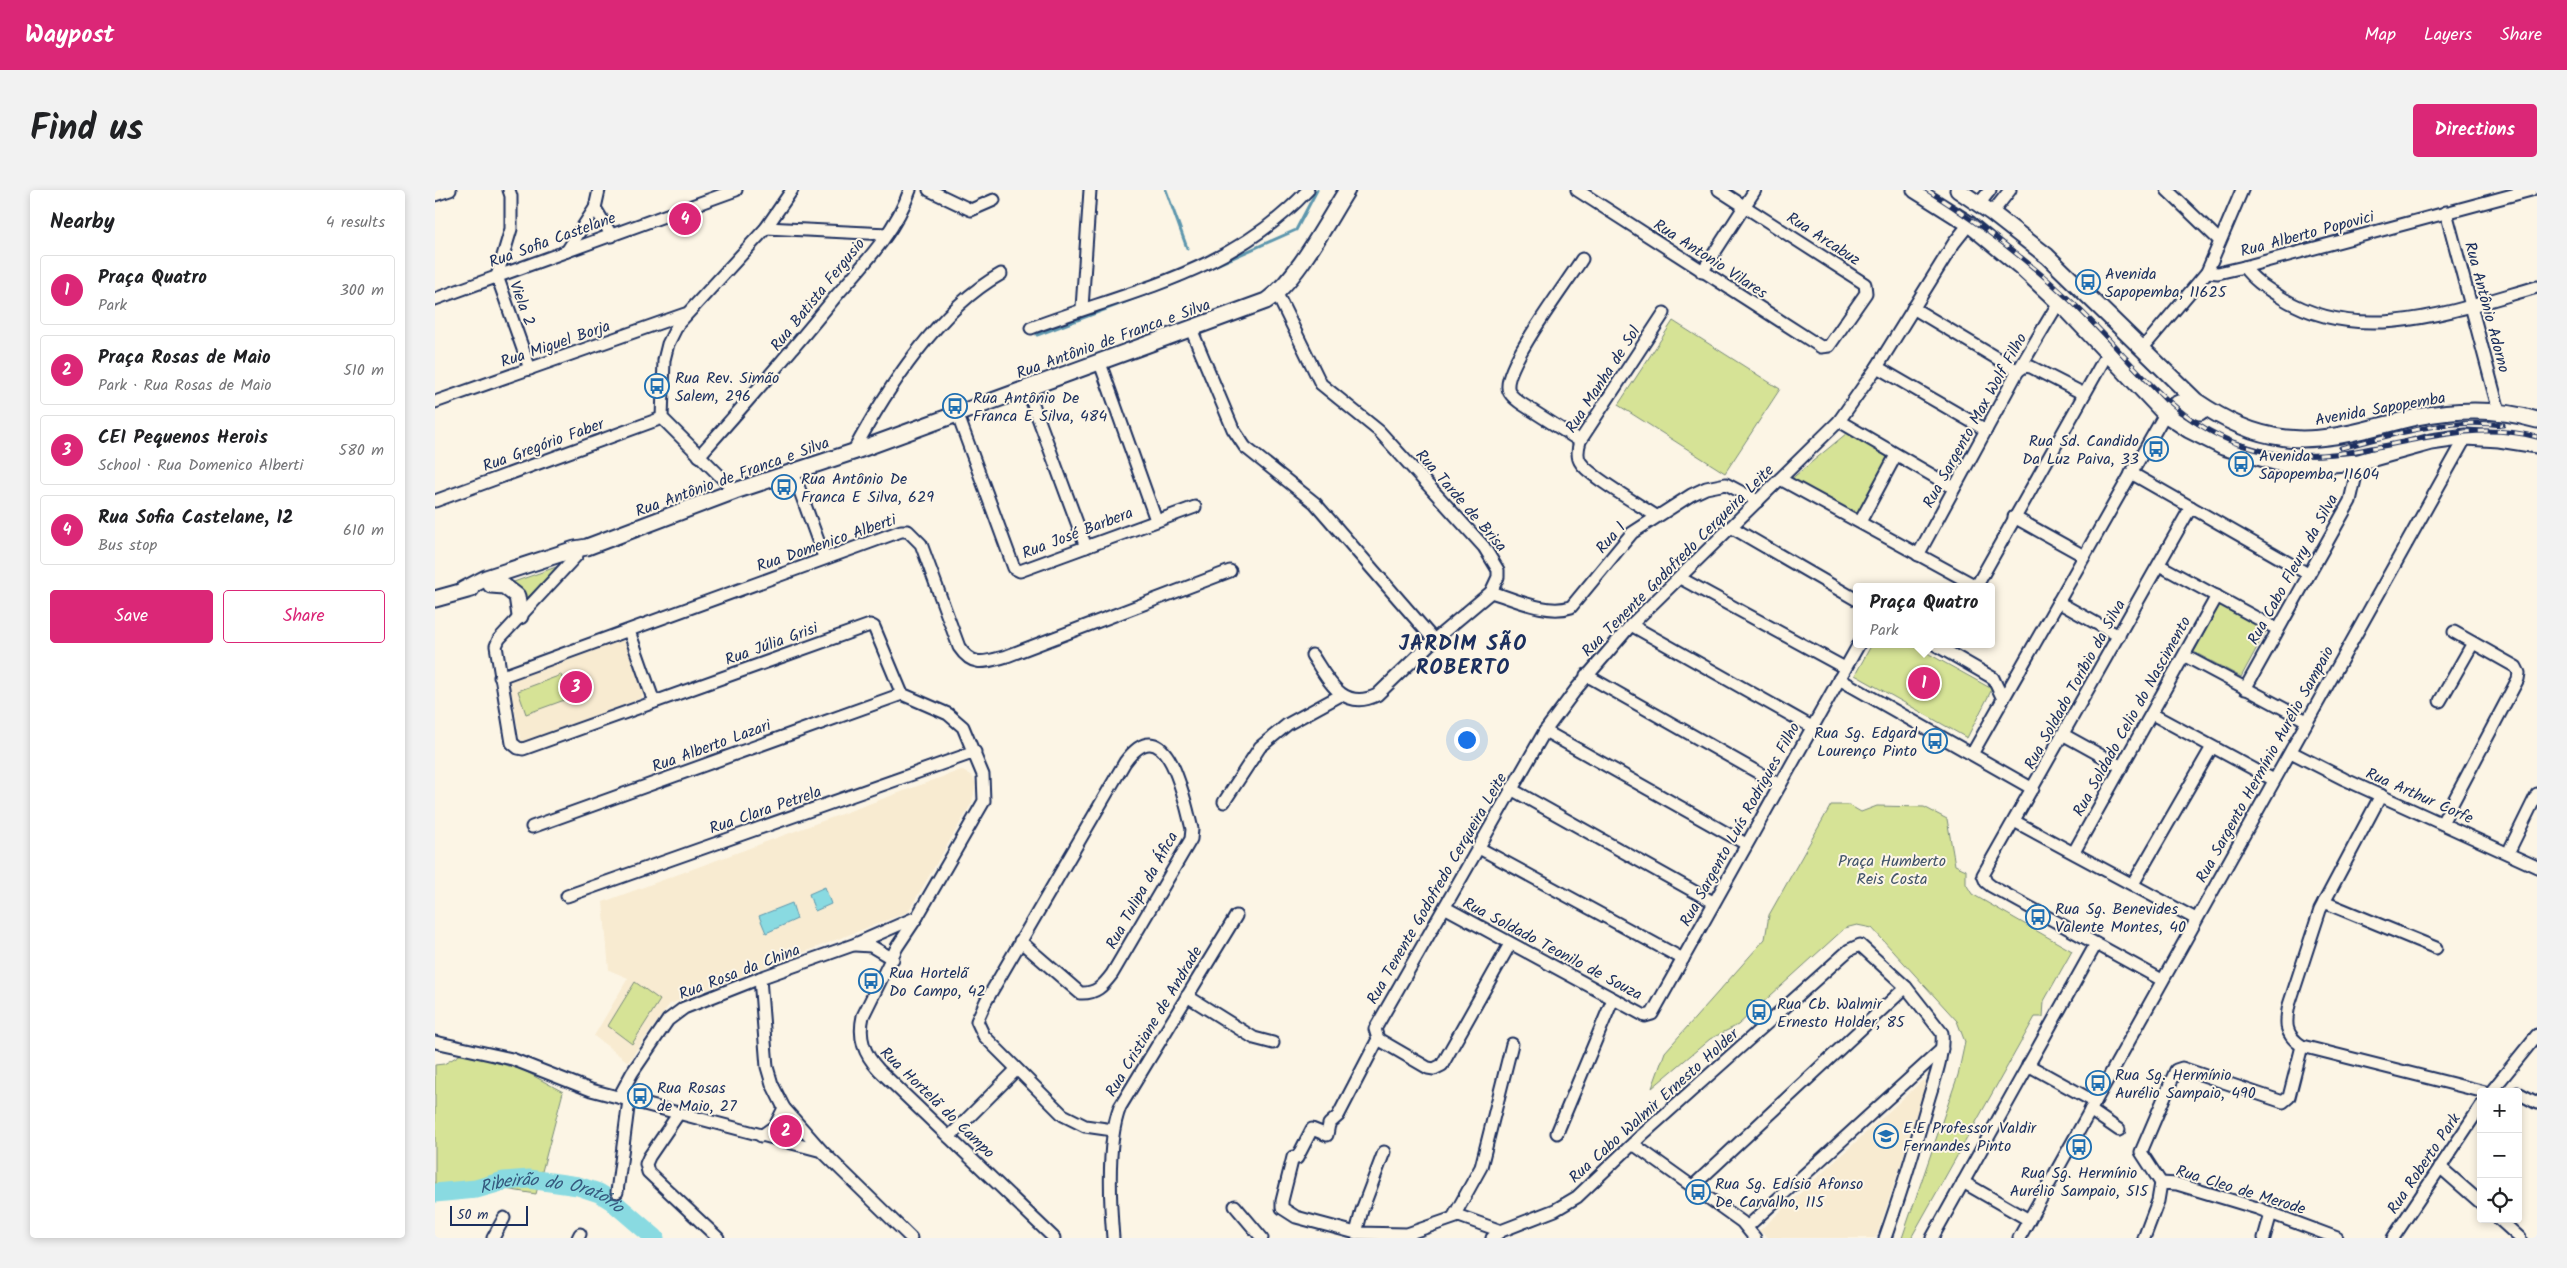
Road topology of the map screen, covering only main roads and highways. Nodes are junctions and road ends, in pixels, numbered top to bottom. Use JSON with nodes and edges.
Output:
{"nodes":[{"id":1,"x":1347,"y":190,"type":"edge"},
{"id":2,"x":1915,"y":190,"type":"edge"},
{"id":3,"x":1958,"y":190,"type":"edge"},
{"id":4,"x":1979,"y":204,"type":"junction"},
{"id":5,"x":1992,"y":213,"type":"junction"},
{"id":6,"x":1969,"y":224,"type":"junction"},
{"id":7,"x":2165,"y":414,"type":"junction"},
{"id":8,"x":2215,"y":414,"type":"junction"},
{"id":9,"x":2537,"y":420,"type":"edge"},
{"id":10,"x":2537,"y":445,"type":"edge"},
{"id":11,"x":580,"y":550,"type":"junction"},
{"id":12,"x":491,"y":585,"type":"junction"},
{"id":13,"x":463,"y":590,"type":"junction"},
{"id":14,"x":435,"y":599,"type":"edge"},
{"id":15,"x":520,"y":616,"type":"road end"}],
"edges":[{"from":1,"to":11,"type":"main road","name":"Rua Antônio de Franca e Silva"},
{"from":2,"to":6,"type":"main road"},
{"from":3,"to":4,"type":"main road","name":"Avenida Sapopemba"},
{"from":4,"to":5,"type":"main road","name":"Avenida Sapopemba"},
{"from":4,"to":6,"type":"main road"},
{"from":5,"to":6,"type":"main road"},
{"from":5,"to":8,"type":"main road","name":"Avenida Sapopemba"},
{"from":6,"to":7,"type":"main road"},
{"from":7,"to":8,"type":"main road"},
{"from":7,"to":10,"type":"main road"},
{"from":8,"to":9,"type":"main road","name":"Avenida Sapopemba"},
{"from":11,"to":12,"type":"main road","name":"Rua Antônio de Franca e Silva"},
{"from":11,"to":13,"type":"main road","name":"Rua Antônio de Franca e Silva"},
{"from":12,"to":13,"type":"main road","name":"Rua Antônio de Franca e Silva"},
{"from":12,"to":15,"type":"main road"},
{"from":13,"to":14,"type":"main road","name":"Rua Antônio de Franca e Silva"}]}
